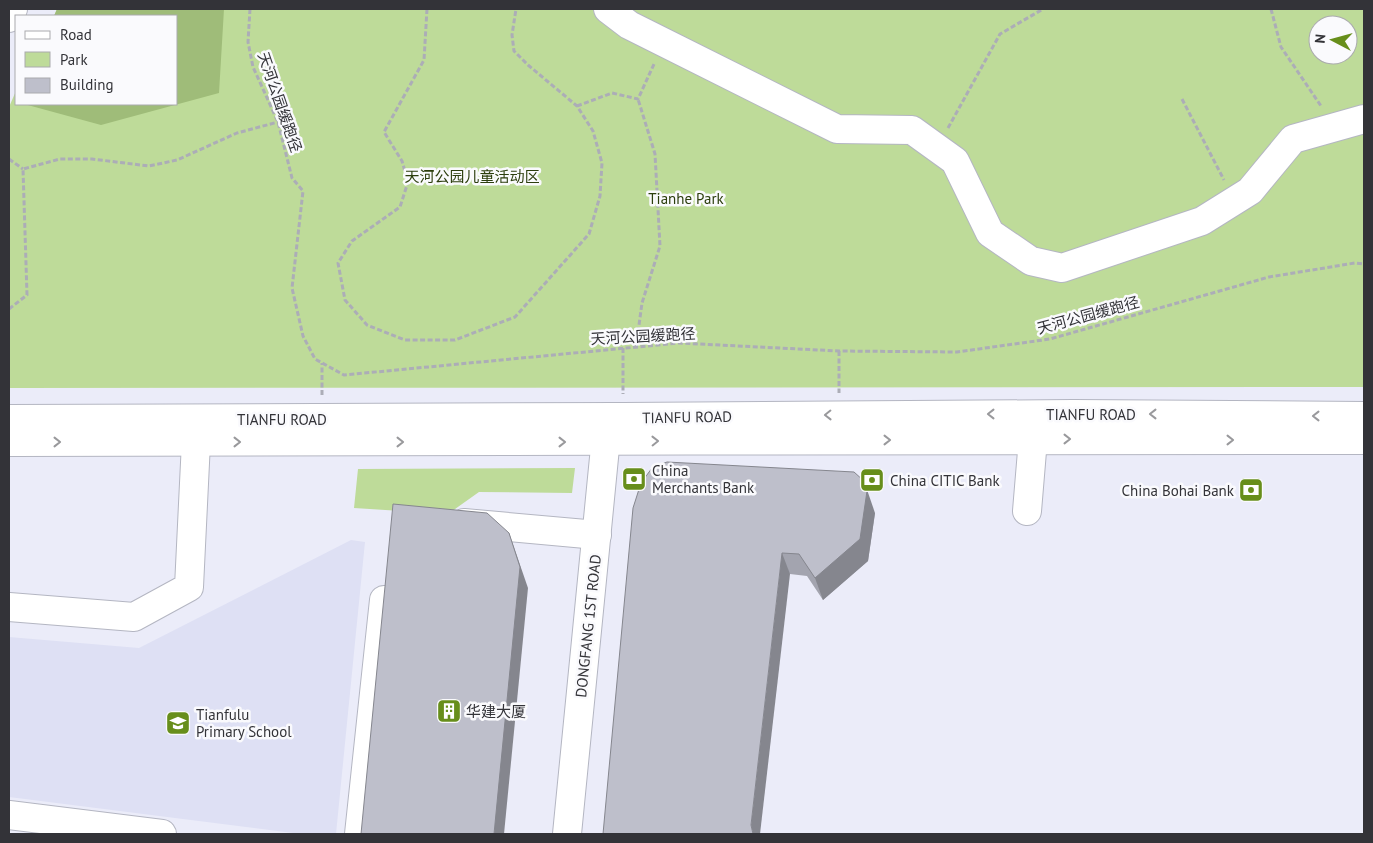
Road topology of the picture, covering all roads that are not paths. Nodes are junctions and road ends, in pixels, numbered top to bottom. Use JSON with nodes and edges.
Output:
{"nodes":[{"id":1,"x":14,"y":9,"type":"edge"},
{"id":2,"x":608,"y":9,"type":"edge"},
{"id":3,"x":9,"y":18,"type":"edge"},
{"id":4,"x":1364,"y":119,"type":"edge"},
{"id":5,"x":1364,"y":416,"type":"edge"},
{"id":6,"x":9,"y":419,"type":"edge"},
{"id":7,"x":612,"y":426,"type":"junction"},
{"id":8,"x":1033,"y":439,"type":"junction"},
{"id":9,"x":1364,"y":440,"type":"edge"},
{"id":10,"x":9,"y":442,"type":"edge"},
{"id":11,"x":196,"y":442,"type":"junction"},
{"id":12,"x":1027,"y":511,"type":"dead end"},
{"id":13,"x":438,"y":521,"type":"edge"},
{"id":14,"x":597,"y":534,"type":"junction"},
{"id":15,"x":387,"y":573,"type":"edge"},
{"id":16,"x":9,"y":607,"type":"edge"},
{"id":17,"x":9,"y":815,"type":"edge"},
{"id":18,"x":162,"y":834,"type":"edge"},
{"id":19,"x":359,"y":834,"type":"edge"},
{"id":20,"x":567,"y":834,"type":"edge"}],
"edges":[{"from":1,"to":3,"type":"main road"},
{"from":2,"to":4,"type":"main road"},
{"from":5,"to":7,"type":"main road","name":"TIANFU ROAD","one_way":true},
{"from":6,"to":7,"type":"main road","name":"TIANFU ROAD"},
{"from":7,"to":8,"type":"main road","name":"TIANFU ROAD","one_way":true},
{"from":11,"to":7,"type":"main road","name":"TIANFU ROAD","one_way":true},
{"from":7,"to":14,"type":"main road","name":"DONGFANG 1ST ROAD"},
{"from":8,"to":9,"type":"main road","name":"TIANFU ROAD","one_way":true},
{"from":8,"to":12,"type":"main road"},
{"from":10,"to":11,"type":"main road","name":"TIANFU ROAD","one_way":true},
{"from":11,"to":16,"type":"main road"},
{"from":13,"to":14,"type":"main road"},
{"from":14,"to":20,"type":"main road","name":"DONGFANG 1ST ROAD"},
{"from":15,"to":19,"type":"main road"},
{"from":17,"to":18,"type":"main road"}]}
